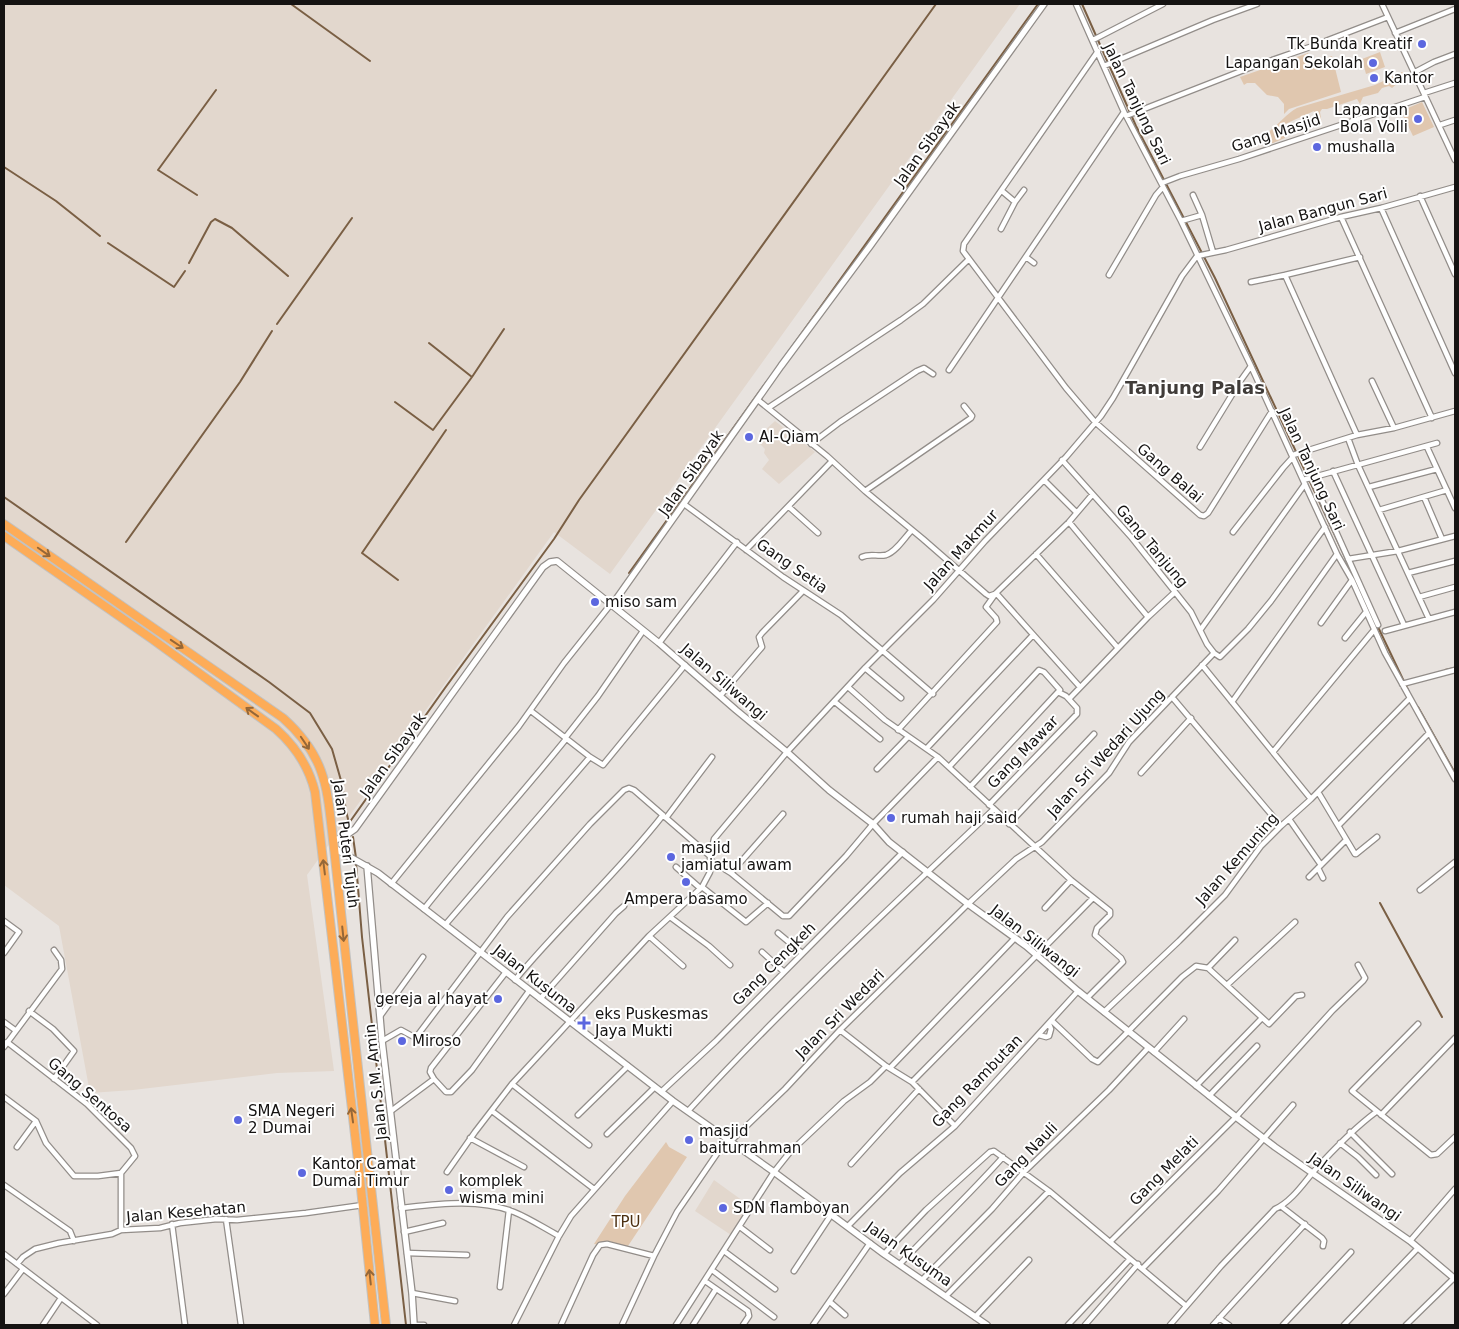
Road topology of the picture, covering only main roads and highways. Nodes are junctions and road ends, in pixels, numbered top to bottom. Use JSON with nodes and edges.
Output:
{"nodes":[{"id":1,"x":4,"y":524,"type":"edge"},
{"id":2,"x":4,"y":536,"type":"edge"},
{"id":3,"x":158,"y":631,"type":"junction"},
{"id":4,"x":152,"y":639,"type":"junction"},
{"id":5,"x":375,"y":1325,"type":"edge"},
{"id":6,"x":386,"y":1325,"type":"edge"}],
"edges":[{"from":1,"to":3,"type":"highway","name":"Jalan Puteri Tujuh","one_way":true},
{"from":2,"to":4,"type":"highway","name":"Jalan Puteri Tujuh"},
{"from":3,"to":4,"type":"highway"},
{"from":3,"to":6,"type":"highway","name":"Jalan Puteri Tujuh","one_way":true},
{"from":5,"to":4,"type":"highway","name":"Jalan Puteri Tujuh","one_way":true}]}
